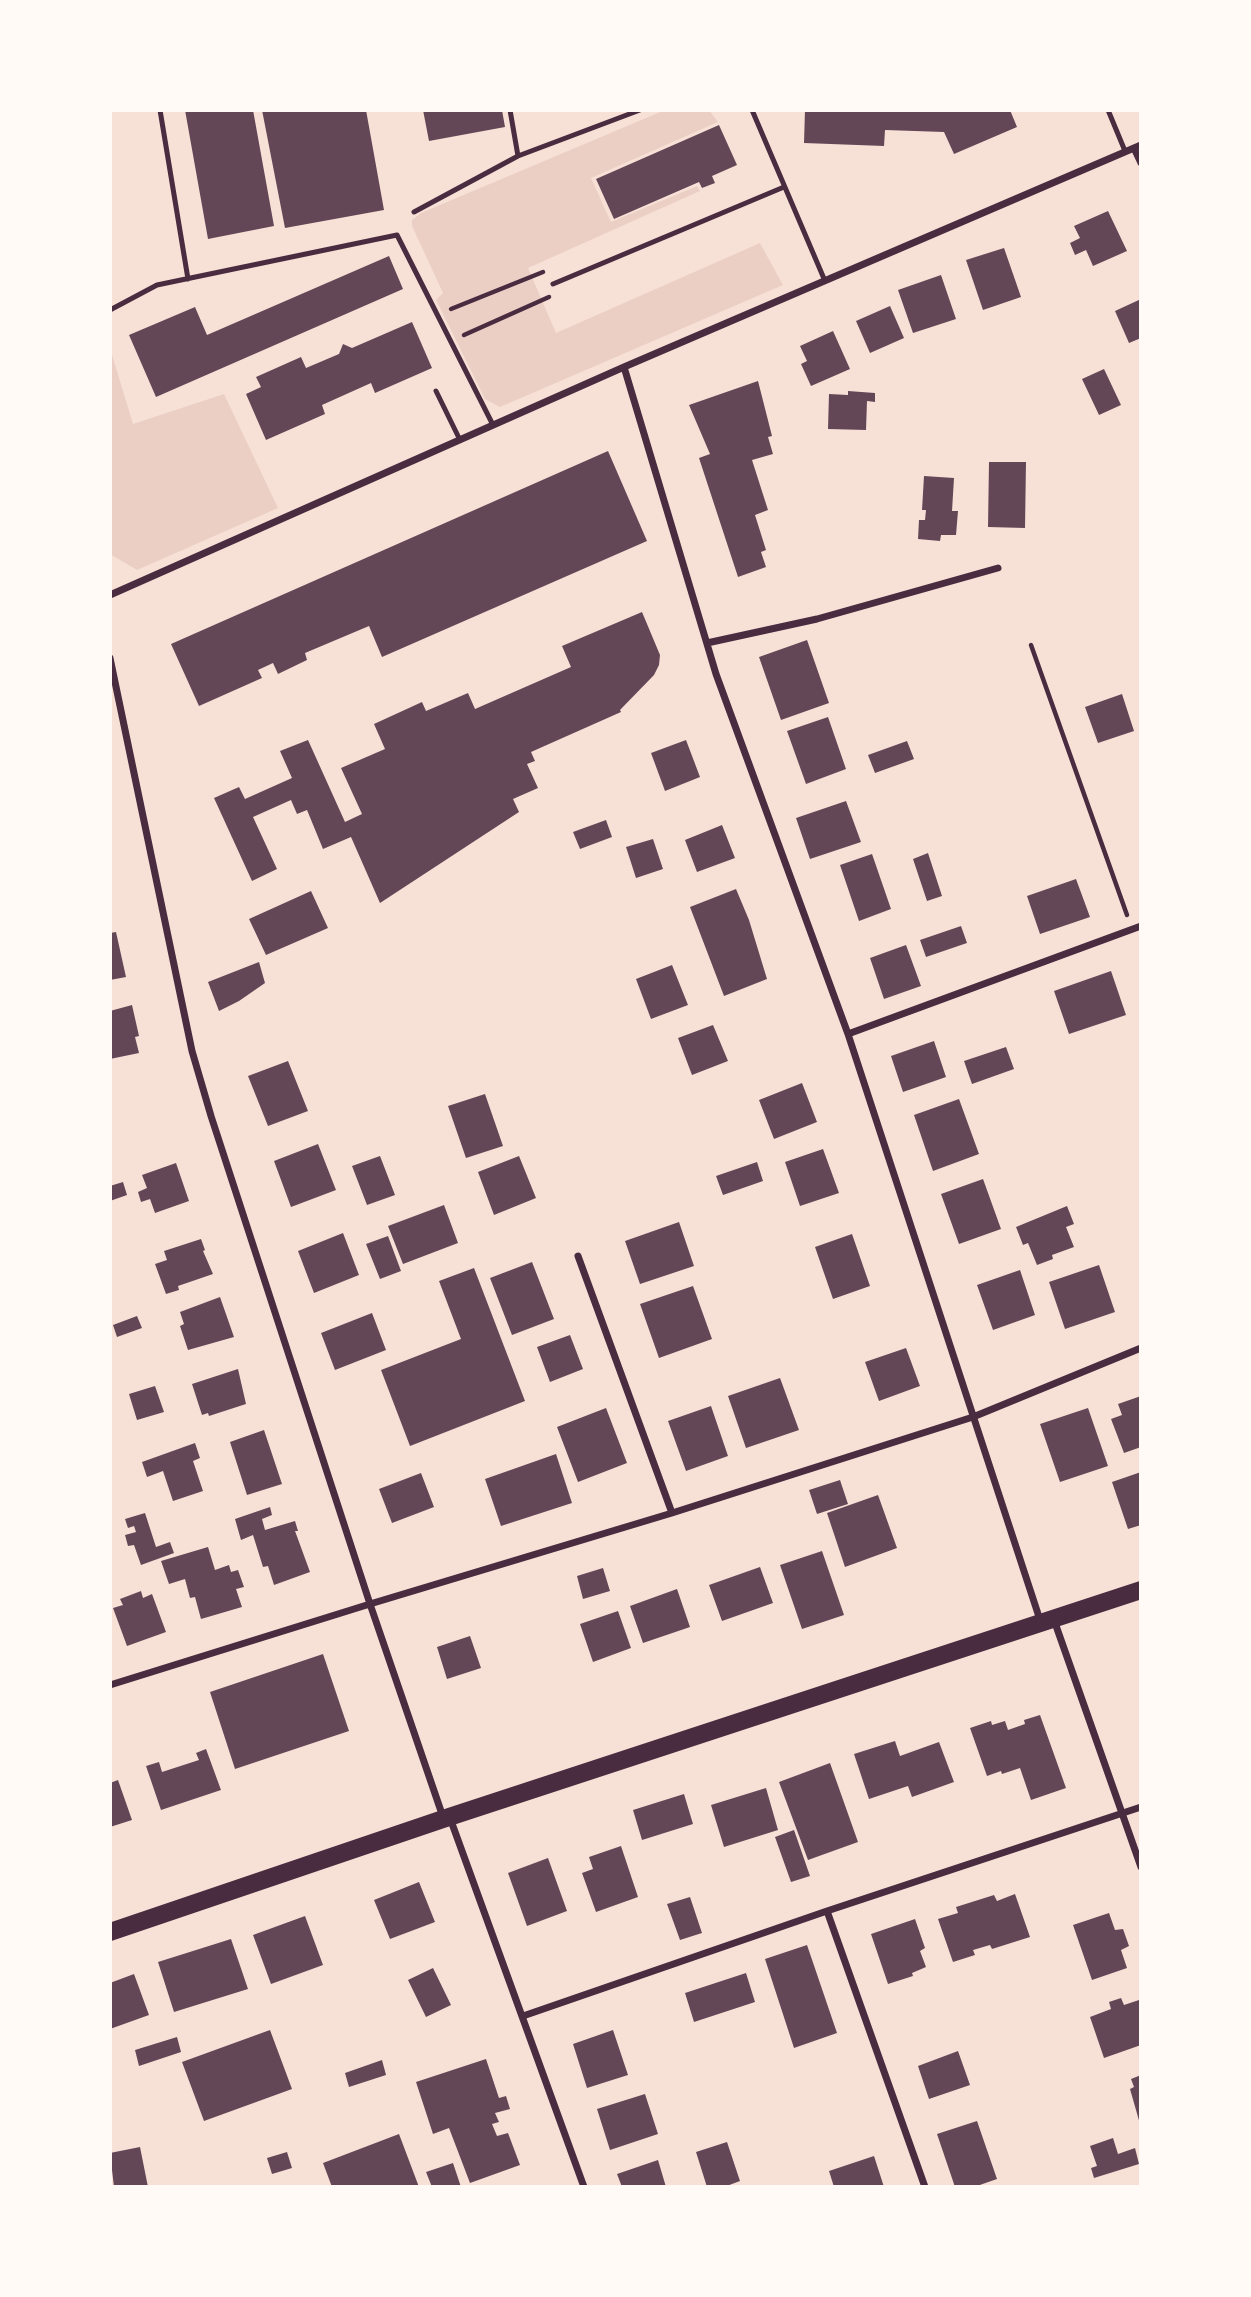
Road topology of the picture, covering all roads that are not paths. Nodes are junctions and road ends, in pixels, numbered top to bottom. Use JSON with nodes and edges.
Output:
{"nodes":[{"id":1,"x":160,"y":110,"type":"edge"},
{"id":2,"x":510,"y":110,"type":"edge"},
{"id":3,"x":640,"y":110,"type":"edge"},
{"id":4,"x":752,"y":110,"type":"edge"},
{"id":5,"x":1108,"y":110,"type":"edge"},
{"id":6,"x":1137,"y":146,"type":"edge"},
{"id":7,"x":1125,"y":151,"type":"junction"},
{"id":8,"x":518,"y":156,"type":"junction"},
{"id":9,"x":1141,"y":163,"type":"edge"},
{"id":10,"x":784,"y":187,"type":"junction"},
{"id":11,"x":414,"y":212,"type":"dead end"},
{"id":12,"x":188,"y":279,"type":"junction"},
{"id":13,"x":825,"y":281,"type":"junction"},
{"id":14,"x":553,"y":284,"type":"dead end"},
{"id":15,"x":110,"y":310,"type":"edge"},
{"id":16,"x":624,"y":367,"type":"junction"},
{"id":17,"x":436,"y":391,"type":"dead end"},
{"id":18,"x":493,"y":425,"type":"junction"},
{"id":19,"x":460,"y":440,"type":"junction"},
{"id":20,"x":998,"y":568,"type":"dead end"},
{"id":21,"x":110,"y":595,"type":"edge"},
{"id":22,"x":707,"y":643,"type":"junction"},
{"id":23,"x":110,"y":658,"type":"edge"},
{"id":24,"x":1141,"y":926,"type":"edge"},
{"id":25,"x":848,"y":1034,"type":"junction"},
{"id":26,"x":578,"y":1256,"type":"dead end"},
{"id":27,"x":1141,"y":1348,"type":"edge"},
{"id":28,"x":973,"y":1417,"type":"junction"},
{"id":29,"x":672,"y":1513,"type":"junction"},
{"id":30,"x":1141,"y":1590,"type":"edge"},
{"id":31,"x":370,"y":1604,"type":"junction"},
{"id":32,"x":1047,"y":1621,"type":"junction"},
{"id":33,"x":110,"y":1685,"type":"edge"},
{"id":34,"x":1141,"y":1807,"type":"edge"},
{"id":35,"x":1121,"y":1814,"type":"junction"},
{"id":36,"x":447,"y":1818,"type":"junction"},
{"id":37,"x":1141,"y":1867,"type":"edge"},
{"id":38,"x":827,"y":1911,"type":"junction"},
{"id":39,"x":110,"y":1931,"type":"edge"},
{"id":40,"x":523,"y":2016,"type":"junction"},
{"id":41,"x":584,"y":2187,"type":"edge"},
{"id":42,"x":925,"y":2187,"type":"edge"}],
"edges":[{"from":1,"to":12,"type":"lane"},
{"from":2,"to":8,"type":"lane"},
{"from":3,"to":8,"type":"lane"},
{"from":4,"to":10,"type":"lane"},
{"from":5,"to":7,"type":"lane"},
{"from":6,"to":7,"type":"street"},
{"from":6,"to":9,"type":"street"},
{"from":7,"to":13,"type":"street"},
{"from":8,"to":11,"type":"lane"},
{"from":10,"to":13,"type":"lane"},
{"from":10,"to":14,"type":"lane"},
{"from":12,"to":15,"type":"lane"},
{"from":12,"to":18,"type":"lane"},
{"from":13,"to":16,"type":"street"},
{"from":16,"to":18,"type":"street"},
{"from":16,"to":22,"type":"street"},
{"from":17,"to":19,"type":"lane"},
{"from":18,"to":19,"type":"street"},
{"from":19,"to":21,"type":"street"},
{"from":20,"to":22,"type":"street"},
{"from":22,"to":25,"type":"street"},
{"from":23,"to":31,"type":"street"},
{"from":24,"to":25,"type":"street"},
{"from":25,"to":28,"type":"street"},
{"from":26,"to":29,"type":"street"},
{"from":27,"to":28,"type":"street"},
{"from":28,"to":29,"type":"street"},
{"from":28,"to":32,"type":"street"},
{"from":29,"to":31,"type":"street"},
{"from":30,"to":32,"type":"main road"},
{"from":31,"to":33,"type":"street"},
{"from":31,"to":36,"type":"street"},
{"from":32,"to":35,"type":"street"},
{"from":32,"to":36,"type":"main road"},
{"from":34,"to":35,"type":"street"},
{"from":35,"to":37,"type":"street"},
{"from":35,"to":38,"type":"street"},
{"from":36,"to":39,"type":"main road"},
{"from":36,"to":40,"type":"street"},
{"from":38,"to":40,"type":"street"},
{"from":38,"to":42,"type":"street"},
{"from":40,"to":41,"type":"street"}]}
